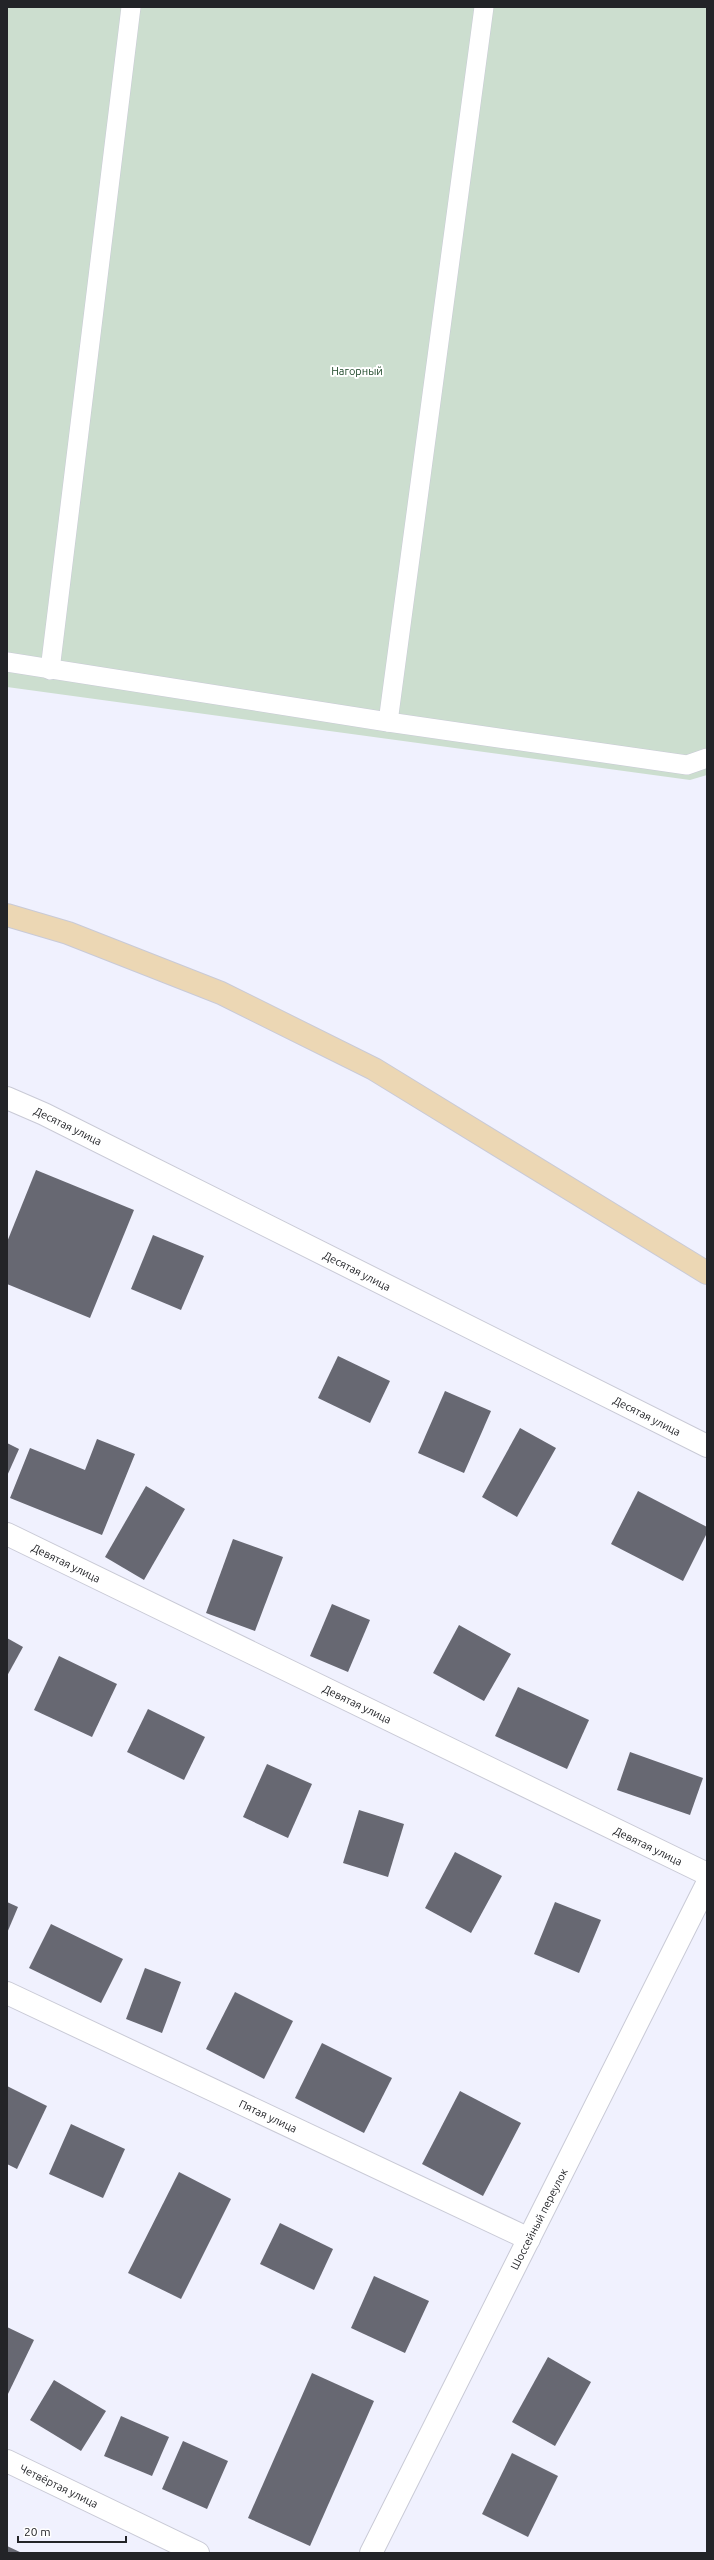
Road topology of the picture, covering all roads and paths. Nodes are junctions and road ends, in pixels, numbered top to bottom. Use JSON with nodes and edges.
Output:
{"nodes":[{"id":1,"x":131,"y":7,"type":"edge"},
{"id":2,"x":484,"y":7,"type":"edge"},
{"id":3,"x":7,"y":662,"type":"edge"},
{"id":4,"x":50,"y":670,"type":"junction"},
{"id":5,"x":388,"y":722,"type":"junction"},
{"id":6,"x":707,"y":758,"type":"edge"},
{"id":7,"x":7,"y":915,"type":"edge"},
{"id":8,"x":7,"y":1098,"type":"edge"},
{"id":9,"x":707,"y":1273,"type":"edge"},
{"id":10,"x":707,"y":1446,"type":"edge"},
{"id":11,"x":7,"y":1534,"type":"edge"},
{"id":12,"x":707,"y":1874,"type":"edge"},
{"id":13,"x":707,"y":1884,"type":"edge"},
{"id":14,"x":7,"y":1993,"type":"edge"},
{"id":15,"x":529,"y":2239,"type":"junction"},
{"id":16,"x":7,"y":2461,"type":"edge"},
{"id":17,"x":198,"y":2553,"type":"edge"},
{"id":18,"x":371,"y":2553,"type":"edge"}],
"edges":[{"from":1,"to":4,"type":"lane"},
{"from":2,"to":5,"type":"lane"},
{"from":3,"to":4,"type":"lane"},
{"from":4,"to":5,"type":"lane"},
{"from":5,"to":6,"type":"lane"},
{"from":7,"to":9,"type":"main road"},
{"from":8,"to":10,"type":"street","name":"Десятая улица"},
{"from":11,"to":12,"type":"street","name":"Девятая улица"},
{"from":13,"to":15,"type":"street","name":"Шоссейный переулок"},
{"from":14,"to":15,"type":"street","name":"Пятая улица"},
{"from":15,"to":18,"type":"street","name":"Шоссейный переулок"},
{"from":16,"to":17,"type":"street","name":"Четвёртая улица"}]}
